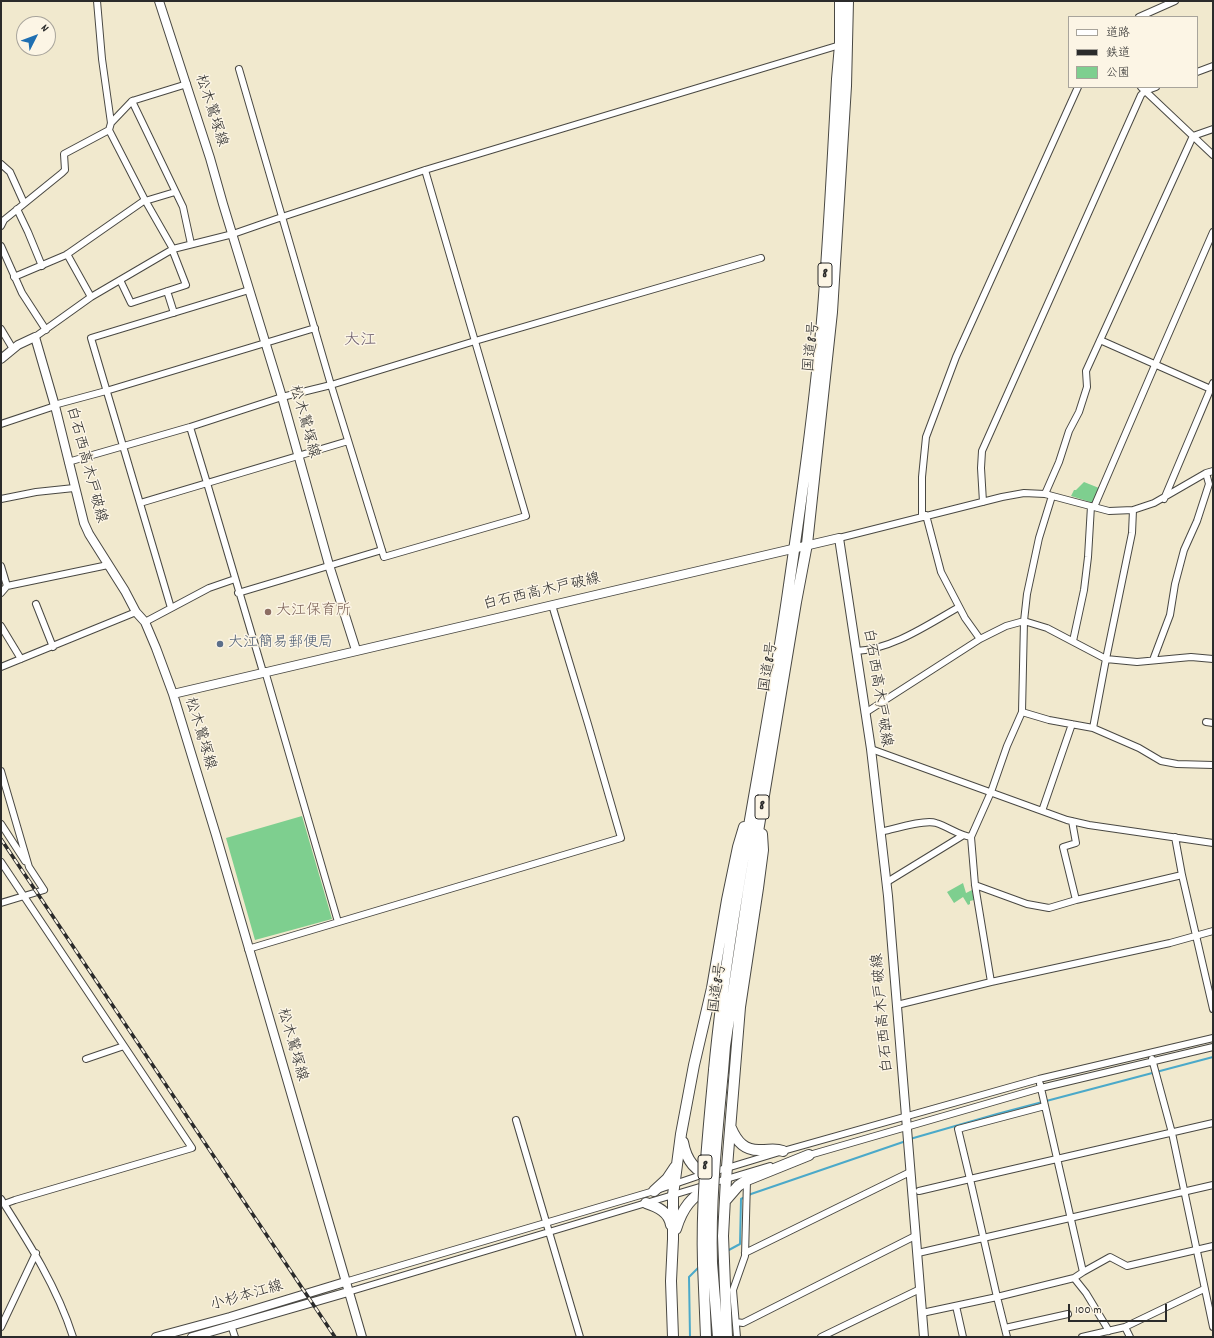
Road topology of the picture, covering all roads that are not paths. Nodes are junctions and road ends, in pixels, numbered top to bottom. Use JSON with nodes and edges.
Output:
{"nodes":[{"id":1,"x":97,"y":1,"type":"edge"},
{"id":2,"x":159,"y":1,"type":"edge"},
{"id":3,"x":840,"y":1,"type":"edge"},
{"id":4,"x":848,"y":1,"type":"edge"},
{"id":5,"x":1175,"y":1,"type":"edge"},
{"id":6,"x":1141,"y":16,"type":"edge"},
{"id":7,"x":840,"y":45,"type":"junction"},
{"id":8,"x":1213,"y":66,"type":"edge"},
{"id":9,"x":239,"y":69,"type":"dead end"},
{"id":10,"x":1198,"y":72,"type":"edge"},
{"id":11,"x":187,"y":84,"type":"junction"},
{"id":12,"x":1078,"y":88,"type":"edge"},
{"id":13,"x":1143,"y":89,"type":"edge"},
{"id":14,"x":132,"y":101,"type":"junction"},
{"id":15,"x":111,"y":123,"type":"junction"},
{"id":16,"x":1213,"y":129,"type":"edge"},
{"id":17,"x":109,"y":130,"type":"junction"},
{"id":18,"x":1193,"y":136,"type":"junction"},
{"id":19,"x":1213,"y":155,"type":"edge"},
{"id":20,"x":1,"y":164,"type":"edge"},
{"id":21,"x":425,"y":170,"type":"junction"},
{"id":22,"x":175,"y":192,"type":"junction"},
{"id":23,"x":145,"y":201,"type":"junction"},
{"id":24,"x":24,"y":202,"type":"junction"},
{"id":25,"x":17,"y":209,"type":"junction"},
{"id":26,"x":282,"y":217,"type":"junction"},
{"id":27,"x":1,"y":226,"type":"edge"},
{"id":28,"x":1213,"y":232,"type":"edge"},
{"id":29,"x":233,"y":234,"type":"junction"},
{"id":30,"x":191,"y":244,"type":"junction"},
{"id":31,"x":1,"y":246,"type":"edge"},
{"id":32,"x":173,"y":249,"type":"junction"},
{"id":33,"x":67,"y":254,"type":"junction"},
{"id":34,"x":762,"y":258,"type":"dead end"},
{"id":35,"x":42,"y":266,"type":"junction"},
{"id":36,"x":14,"y":277,"type":"junction"},
{"id":37,"x":120,"y":280,"type":"junction"},
{"id":38,"x":249,"y":290,"type":"junction"},
{"id":39,"x":167,"y":291,"type":"junction"},
{"id":40,"x":91,"y":297,"type":"junction"},
{"id":41,"x":174,"y":313,"type":"junction"},
{"id":42,"x":315,"y":328,"type":"junction"},
{"id":43,"x":1,"y":329,"type":"edge"},
{"id":44,"x":46,"y":330,"type":"junction"},
{"id":45,"x":35,"y":337,"type":"junction"},
{"id":46,"x":1100,"y":340,"type":"junction"},
{"id":47,"x":475,"y":341,"type":"junction"},
{"id":48,"x":265,"y":343,"type":"junction"},
{"id":49,"x":13,"y":349,"type":"junction"},
{"id":50,"x":1,"y":359,"type":"edge"},
{"id":51,"x":1155,"y":365,"type":"junction"},
{"id":52,"x":331,"y":385,"type":"junction"},
{"id":53,"x":1212,"y":388,"type":"edge"},
{"id":54,"x":106,"y":391,"type":"junction"},
{"id":55,"x":282,"y":398,"type":"junction"},
{"id":56,"x":54,"y":406,"type":"junction"},
{"id":57,"x":1,"y":424,"type":"edge"},
{"id":58,"x":190,"y":427,"type":"junction"},
{"id":59,"x":348,"y":441,"type":"junction"},
{"id":60,"x":123,"y":445,"type":"junction"},
{"id":61,"x":298,"y":456,"type":"junction"},
{"id":62,"x":68,"y":462,"type":"junction"},
{"id":63,"x":1213,"y":471,"type":"edge"},
{"id":64,"x":1206,"y":473,"type":"junction"},
{"id":65,"x":207,"y":483,"type":"junction"},
{"id":66,"x":74,"y":488,"type":"junction"},
{"id":67,"x":1045,"y":494,"type":"junction"},
{"id":68,"x":1052,"y":496,"type":"junction"},
{"id":69,"x":1,"y":499,"type":"edge"},
{"id":70,"x":1164,"y":499,"type":"junction"},
{"id":71,"x":983,"y":502,"type":"junction"},
{"id":72,"x":140,"y":503,"type":"junction"},
{"id":73,"x":1093,"y":507,"type":"junction"},
{"id":74,"x":1133,"y":510,"type":"junction"},
{"id":75,"x":924,"y":516,"type":"junction"},
{"id":76,"x":837,"y":538,"type":"junction"},
{"id":77,"x":807,"y":544,"type":"junction"},
{"id":78,"x":794,"y":548,"type":"junction"},
{"id":79,"x":382,"y":550,"type":"junction"},
{"id":80,"x":108,"y":565,"type":"junction"},
{"id":81,"x":329,"y":565,"type":"junction"},
{"id":82,"x":1,"y":567,"type":"edge"},
{"id":83,"x":235,"y":579,"type":"junction"},
{"id":84,"x":7,"y":586,"type":"junction"},
{"id":85,"x":1,"y":593,"type":"edge"},
{"id":86,"x":238,"y":593,"type":"junction"},
{"id":87,"x":36,"y":604,"type":"dead end"},
{"id":88,"x":552,"y":605,"type":"junction"},
{"id":89,"x":959,"y":607,"type":"junction"},
{"id":90,"x":171,"y":608,"type":"junction"},
{"id":91,"x":136,"y":612,"type":"junction"},
{"id":92,"x":1024,"y":621,"type":"junction"},
{"id":93,"x":145,"y":622,"type":"junction"},
{"id":94,"x":1,"y":626,"type":"edge"},
{"id":95,"x":980,"y":639,"type":"junction"},
{"id":96,"x":1073,"y":641,"type":"junction"},
{"id":97,"x":53,"y":647,"type":"junction"},
{"id":98,"x":356,"y":650,"type":"junction"},
{"id":99,"x":856,"y":651,"type":"junction"},
{"id":100,"x":1106,"y":658,"type":"junction"},
{"id":101,"x":21,"y":659,"type":"junction"},
{"id":102,"x":1213,"y":659,"type":"edge"},
{"id":103,"x":1153,"y":660,"type":"junction"},
{"id":104,"x":1,"y":667,"type":"edge"},
{"id":105,"x":264,"y":672,"type":"junction"},
{"id":106,"x":173,"y":694,"type":"junction"},
{"id":107,"x":1022,"y":712,"type":"junction"},
{"id":108,"x":865,"y":713,"type":"junction"},
{"id":109,"x":1206,"y":722,"type":"dead end"},
{"id":110,"x":1213,"y":723,"type":"edge"},
{"id":111,"x":1072,"y":724,"type":"junction"},
{"id":112,"x":1093,"y":728,"type":"junction"},
{"id":113,"x":871,"y":749,"type":"junction"},
{"id":114,"x":1213,"y":765,"type":"edge"},
{"id":115,"x":1,"y":771,"type":"edge"},
{"id":116,"x":758,"y":777,"type":"junction"},
{"id":117,"x":3,"y":784,"type":"edge"},
{"id":118,"x":991,"y":792,"type":"junction"},
{"id":119,"x":762,"y":806,"type":"junction"},
{"id":120,"x":1042,"y":811,"type":"junction"},
{"id":121,"x":1072,"y":821,"type":"junction"},
{"id":122,"x":1,"y":824,"type":"edge"},
{"id":123,"x":881,"y":832,"type":"junction"},
{"id":124,"x":962,"y":836,"type":"junction"},
{"id":125,"x":971,"y":837,"type":"junction"},
{"id":126,"x":1175,"y":837,"type":"junction"},
{"id":127,"x":1213,"y":843,"type":"edge"},
{"id":128,"x":1,"y":862,"type":"edge"},
{"id":129,"x":29,"y":867,"type":"junction"},
{"id":130,"x":1182,"y":875,"type":"junction"},
{"id":131,"x":887,"y":882,"type":"junction"},
{"id":132,"x":975,"y":885,"type":"junction"},
{"id":133,"x":24,"y":896,"type":"junction"},
{"id":134,"x":1076,"y":900,"type":"junction"},
{"id":135,"x":1,"y":903,"type":"edge"},
{"id":136,"x":338,"y":922,"type":"junction"},
{"id":137,"x":1213,"y":931,"type":"edge"},
{"id":138,"x":1196,"y":935,"type":"junction"},
{"id":139,"x":248,"y":949,"type":"junction"},
{"id":140,"x":991,"y":982,"type":"junction"},
{"id":141,"x":897,"y":1005,"type":"junction"},
{"id":142,"x":1213,"y":1009,"type":"edge"},
{"id":143,"x":1213,"y":1038,"type":"edge"},
{"id":144,"x":124,"y":1046,"type":"junction"},
{"id":145,"x":1213,"y":1047,"type":"edge"},
{"id":146,"x":1150,"y":1053,"type":"junction"},
{"id":147,"x":86,"y":1059,"type":"dead end"},
{"id":148,"x":1152,"y":1062,"type":"junction"},
{"id":149,"x":718,"y":1071,"type":"junction"},
{"id":150,"x":1039,"y":1079,"type":"junction"},
{"id":151,"x":1041,"y":1088,"type":"junction"},
{"id":152,"x":1045,"y":1106,"type":"junction"},
{"id":153,"x":907,"y":1115,"type":"junction"},
{"id":154,"x":516,"y":1120,"type":"dead end"},
{"id":155,"x":1213,"y":1123,"type":"edge"},
{"id":156,"x":907,"y":1126,"type":"junction"},
{"id":157,"x":731,"y":1128,"type":"junction"},
{"id":158,"x":1172,"y":1133,"type":"junction"},
{"id":159,"x":681,"y":1134,"type":"junction"},
{"id":160,"x":783,"y":1151,"type":"junction"},
{"id":161,"x":809,"y":1155,"type":"junction"},
{"id":162,"x":1057,"y":1159,"type":"junction"},
{"id":163,"x":677,"y":1163,"type":"junction"},
{"id":164,"x":910,"y":1172,"type":"junction"},
{"id":165,"x":704,"y":1174,"type":"junction"},
{"id":166,"x":726,"y":1174,"type":"junction"},
{"id":167,"x":970,"y":1179,"type":"junction"},
{"id":168,"x":747,"y":1180,"type":"junction"},
{"id":169,"x":712,"y":1183,"type":"junction"},
{"id":170,"x":675,"y":1184,"type":"junction"},
{"id":171,"x":1213,"y":1185,"type":"edge"},
{"id":172,"x":654,"y":1190,"type":"junction"},
{"id":173,"x":919,"y":1191,"type":"dead end"},
{"id":174,"x":1185,"y":1192,"type":"junction"},
{"id":175,"x":673,"y":1195,"type":"junction"},
{"id":176,"x":725,"y":1201,"type":"junction"},
{"id":177,"x":3,"y":1202,"type":"edge"},
{"id":178,"x":646,"y":1203,"type":"junction"},
{"id":179,"x":1071,"y":1218,"type":"junction"},
{"id":180,"x":547,"y":1222,"type":"junction"},
{"id":181,"x":550,"y":1231,"type":"junction"},
{"id":182,"x":916,"y":1236,"type":"junction"},
{"id":183,"x":983,"y":1238,"type":"junction"},
{"id":184,"x":673,"y":1239,"type":"junction"},
{"id":185,"x":1213,"y":1246,"type":"edge"},
{"id":186,"x":1196,"y":1250,"type":"junction"},
{"id":187,"x":36,"y":1253,"type":"junction"},
{"id":188,"x":745,"y":1253,"type":"junction"},
{"id":189,"x":918,"y":1253,"type":"junction"},
{"id":190,"x":708,"y":1263,"type":"junction"},
{"id":191,"x":1083,"y":1272,"type":"junction"},
{"id":192,"x":1074,"y":1278,"type":"junction"},
{"id":193,"x":345,"y":1282,"type":"junction"},
{"id":194,"x":920,"y":1289,"type":"junction"},
{"id":195,"x":1204,"y":1289,"type":"junction"},
{"id":196,"x":348,"y":1292,"type":"junction"},
{"id":197,"x":997,"y":1297,"type":"junction"},
{"id":198,"x":956,"y":1306,"type":"junction"},
{"id":199,"x":922,"y":1313,"type":"junction"},
{"id":200,"x":1068,"y":1314,"type":"dead end"},
{"id":201,"x":736,"y":1322,"type":"junction"},
{"id":202,"x":231,"y":1325,"type":"junction"},
{"id":203,"x":1,"y":1327,"type":"edge"},
{"id":204,"x":1125,"y":1327,"type":"junction"},
{"id":205,"x":1213,"y":1327,"type":"edge"},
{"id":206,"x":1005,"y":1328,"type":"junction"},
{"id":207,"x":1109,"y":1331,"type":"junction"},
{"id":208,"x":73,"y":1337,"type":"edge"},
{"id":209,"x":156,"y":1337,"type":"edge"},
{"id":210,"x":192,"y":1337,"type":"edge"},
{"id":211,"x":235,"y":1337,"type":"edge"},
{"id":212,"x":362,"y":1337,"type":"edge"},
{"id":213,"x":580,"y":1337,"type":"edge"},
{"id":214,"x":673,"y":1337,"type":"edge"},
{"id":215,"x":706,"y":1337,"type":"edge"},
{"id":216,"x":718,"y":1337,"type":"edge"},
{"id":217,"x":727,"y":1337,"type":"edge"},
{"id":218,"x":737,"y":1337,"type":"edge"},
{"id":219,"x":820,"y":1337,"type":"edge"},
{"id":220,"x":924,"y":1337,"type":"edge"},
{"id":221,"x":963,"y":1337,"type":"edge"},
{"id":222,"x":1007,"y":1337,"type":"edge"},
{"id":223,"x":1082,"y":1337,"type":"edge"},
{"id":224,"x":1130,"y":1337,"type":"edge"}],
"edges":[{"from":1,"to":15,"type":"street"},
{"from":2,"to":11,"type":"main road","name":"松木鷲塚線"},
{"from":3,"to":7,"type":"highway","name":"国道8号","number":"8"},
{"from":4,"to":77,"type":"highway","name":"国道8号","number":"8"},
{"from":5,"to":6,"type":"street"},
{"from":7,"to":21,"type":"street"},
{"from":7,"to":78,"type":"highway","name":"国道8号","number":"8"},
{"from":8,"to":10,"type":"street"},
{"from":9,"to":26,"type":"street"},
{"from":11,"to":14,"type":"street"},
{"from":11,"to":29,"type":"main road","name":"松木鷲塚線"},
{"from":12,"to":75,"type":"street"},
{"from":13,"to":18,"type":"street"},
{"from":13,"to":71,"type":"street"},
{"from":14,"to":15,"type":"street"},
{"from":14,"to":22,"type":"street"},
{"from":15,"to":17,"type":"street"},
{"from":16,"to":18,"type":"street"},
{"from":17,"to":23,"type":"street"},
{"from":17,"to":24,"type":"street"},
{"from":18,"to":19,"type":"street"},
{"from":18,"to":46,"type":"street"},
{"from":20,"to":24,"type":"street"},
{"from":21,"to":26,"type":"street"},
{"from":21,"to":47,"type":"street"},
{"from":22,"to":23,"type":"street"},
{"from":22,"to":30,"type":"street"},
{"from":23,"to":32,"type":"street"},
{"from":23,"to":33,"type":"street"},
{"from":24,"to":25,"type":"street"},
{"from":25,"to":27,"type":"street"},
{"from":25,"to":35,"type":"street"},
{"from":26,"to":29,"type":"street"},
{"from":26,"to":42,"type":"street"},
{"from":28,"to":51,"type":"street"},
{"from":29,"to":30,"type":"street"},
{"from":29,"to":38,"type":"main road","name":"松木鷲塚線"},
{"from":30,"to":32,"type":"street"},
{"from":31,"to":36,"type":"street"},
{"from":32,"to":37,"type":"street"},
{"from":32,"to":39,"type":"street"},
{"from":33,"to":35,"type":"street"},
{"from":33,"to":40,"type":"street"},
{"from":34,"to":47,"type":"street"},
{"from":35,"to":36,"type":"street"},
{"from":36,"to":44,"type":"street"},
{"from":37,"to":39,"type":"street"},
{"from":37,"to":40,"type":"street"},
{"from":38,"to":41,"type":"street"},
{"from":38,"to":48,"type":"main road","name":"松木鷲塚線"},
{"from":39,"to":41,"type":"street"},
{"from":40,"to":44,"type":"street"},
{"from":41,"to":54,"type":"street"},
{"from":42,"to":48,"type":"street"},
{"from":42,"to":52,"type":"street"},
{"from":43,"to":49,"type":"street"},
{"from":44,"to":45,"type":"street"},
{"from":45,"to":49,"type":"main road"},
{"from":45,"to":56,"type":"main road","name":"白石西高木戸破線"},
{"from":46,"to":51,"type":"street"},
{"from":46,"to":67,"type":"street"},
{"from":47,"to":52,"type":"street"},
{"from":47,"to":79,"type":"street"},
{"from":48,"to":54,"type":"street"},
{"from":48,"to":55,"type":"main road","name":"松木鷲塚線"},
{"from":49,"to":50,"type":"main road"},
{"from":51,"to":53,"type":"street"},
{"from":51,"to":73,"type":"street"},
{"from":52,"to":55,"type":"street"},
{"from":52,"to":59,"type":"street"},
{"from":53,"to":70,"type":"street"},
{"from":54,"to":56,"type":"street"},
{"from":54,"to":60,"type":"street"},
{"from":55,"to":58,"type":"street"},
{"from":55,"to":61,"type":"main road","name":"松木鷲塚線"},
{"from":56,"to":57,"type":"street"},
{"from":56,"to":62,"type":"main road","name":"白石西高木戸破線"},
{"from":58,"to":60,"type":"street"},
{"from":58,"to":65,"type":"street"},
{"from":59,"to":61,"type":"street"},
{"from":59,"to":79,"type":"street"},
{"from":60,"to":62,"type":"street"},
{"from":60,"to":72,"type":"street"},
{"from":61,"to":65,"type":"street"},
{"from":61,"to":81,"type":"main road","name":"松木鷲塚線"},
{"from":62,"to":66,"type":"main road","name":"白石西高木戸破線"},
{"from":63,"to":64,"type":"street"},
{"from":64,"to":70,"type":"street"},
{"from":64,"to":103,"type":"street"},
{"from":65,"to":72,"type":"street"},
{"from":65,"to":83,"type":"street"},
{"from":66,"to":69,"type":"street"},
{"from":66,"to":80,"type":"main road","name":"白石西高木戸破線"},
{"from":67,"to":68,"type":"street"},
{"from":67,"to":71,"type":"street"},
{"from":68,"to":73,"type":"street"},
{"from":68,"to":92,"type":"street"},
{"from":70,"to":74,"type":"street"},
{"from":71,"to":75,"type":"street"},
{"from":72,"to":90,"type":"street"},
{"from":73,"to":74,"type":"street"},
{"from":73,"to":96,"type":"street"},
{"from":74,"to":100,"type":"street"},
{"from":75,"to":76,"type":"street"},
{"from":75,"to":89,"type":"street"},
{"from":76,"to":77,"type":"main road","name":"白石西高木戸破線"},
{"from":76,"to":99,"type":"main road","name":"白石西高木戸破線"},
{"from":77,"to":78,"type":"main road","name":"白石西高木戸破線"},
{"from":77,"to":119,"type":"highway","name":"国道8号","number":"8"},
{"from":78,"to":88,"type":"main road","name":"白石西高木戸破線"},
{"from":78,"to":116,"type":"highway","name":"国道8号","number":"8"},
{"from":79,"to":81,"type":"street"},
{"from":80,"to":84,"type":"street"},
{"from":80,"to":91,"type":"main road","name":"白石西高木戸破線"},
{"from":81,"to":86,"type":"street"},
{"from":81,"to":98,"type":"main road","name":"松木鷲塚線"},
{"from":82,"to":84,"type":"street"},
{"from":83,"to":86,"type":"street"},
{"from":83,"to":90,"type":"street"},
{"from":84,"to":85,"type":"street"},
{"from":86,"to":105,"type":"street"},
{"from":87,"to":97,"type":"street"},
{"from":88,"to":98,"type":"main road","name":"白石西高木戸破線"},
{"from":88,"to":136,"type":"street"},
{"from":89,"to":95,"type":"street"},
{"from":89,"to":99,"type":"street"},
{"from":90,"to":93,"type":"street"},
{"from":91,"to":93,"type":"main road","name":"白石西高木戸破線"},
{"from":91,"to":97,"type":"street"},
{"from":92,"to":95,"type":"street"},
{"from":92,"to":96,"type":"street"},
{"from":92,"to":107,"type":"street"},
{"from":93,"to":106,"type":"main road","name":"白石西高木戸破線"},
{"from":94,"to":101,"type":"street"},
{"from":95,"to":108,"type":"street"},
{"from":96,"to":100,"type":"street"},
{"from":97,"to":101,"type":"street"},
{"from":98,"to":105,"type":"main road","name":"松木鷲塚線"},
{"from":99,"to":108,"type":"main road","name":"白石西高木戸破線"},
{"from":100,"to":103,"type":"street"},
{"from":100,"to":112,"type":"street"},
{"from":101,"to":104,"type":"street"},
{"from":102,"to":103,"type":"street"},
{"from":105,"to":106,"type":"main road","name":"松木鷲塚線"},
{"from":105,"to":136,"type":"street"},
{"from":106,"to":139,"type":"main road","name":"松木鷲塚線"},
{"from":107,"to":111,"type":"street"},
{"from":107,"to":118,"type":"street"},
{"from":108,"to":113,"type":"main road","name":"白石西高木戸破線"},
{"from":109,"to":110,"type":"street"},
{"from":111,"to":112,"type":"street"},
{"from":111,"to":120,"type":"street"},
{"from":112,"to":114,"type":"street"},
{"from":113,"to":118,"type":"street"},
{"from":113,"to":123,"type":"main road","name":"白石西高木戸破線"},
{"from":115,"to":117,"type":"street"},
{"from":116,"to":149,"type":"highway","name":"国道8号","number":"8"},
{"from":116,"to":159,"type":"highway"},
{"from":117,"to":129,"type":"street"},
{"from":118,"to":120,"type":"street"},
{"from":118,"to":125,"type":"street"},
{"from":119,"to":149,"type":"highway","name":"国道8号","number":"8"},
{"from":119,"to":157,"type":"highway"},
{"from":120,"to":121,"type":"street"},
{"from":121,"to":126,"type":"street"},
{"from":121,"to":134,"type":"street"},
{"from":122,"to":129,"type":"street"},
{"from":123,"to":124,"type":"street"},
{"from":123,"to":131,"type":"main road","name":"白石西高木戸破線"},
{"from":124,"to":125,"type":"street"},
{"from":124,"to":131,"type":"street"},
{"from":125,"to":132,"type":"street"},
{"from":126,"to":127,"type":"street"},
{"from":126,"to":130,"type":"street"},
{"from":128,"to":133,"type":"street"},
{"from":129,"to":133,"type":"street"},
{"from":130,"to":134,"type":"street"},
{"from":130,"to":138,"type":"street"},
{"from":131,"to":141,"type":"main road","name":"白石西高木戸破線"},
{"from":132,"to":134,"type":"street"},
{"from":132,"to":140,"type":"street"},
{"from":133,"to":135,"type":"street"},
{"from":133,"to":144,"type":"street"},
{"from":136,"to":139,"type":"street"},
{"from":137,"to":138,"type":"street"},
{"from":138,"to":140,"type":"street"},
{"from":138,"to":142,"type":"street"},
{"from":139,"to":193,"type":"main road","name":"松木鷲塚線"},
{"from":140,"to":141,"type":"street"},
{"from":141,"to":153,"type":"main road","name":"白石西高木戸破線"},
{"from":143,"to":146,"type":"street"},
{"from":144,"to":147,"type":"street"},
{"from":144,"to":177,"type":"street"},
{"from":145,"to":148,"type":"street"},
{"from":146,"to":148,"type":"street"},
{"from":146,"to":150,"type":"street"},
{"from":148,"to":151,"type":"street"},
{"from":148,"to":158,"type":"street"},
{"from":149,"to":190,"type":"highway","name":"国道8号","number":"8","bridge":true},
{"from":150,"to":151,"type":"street"},
{"from":150,"to":153,"type":"street"},
{"from":151,"to":152,"type":"street"},
{"from":151,"to":156,"type":"street"},
{"from":152,"to":162,"type":"street"},
{"from":152,"to":167,"type":"street"},
{"from":153,"to":156,"type":"main road","name":"白石西高木戸破線"},
{"from":153,"to":160,"type":"street"},
{"from":154,"to":180,"type":"street"},
{"from":155,"to":158,"type":"street"},
{"from":156,"to":161,"type":"street"},
{"from":156,"to":164,"type":"main road","name":"白石西高木戸破線"},
{"from":157,"to":160,"type":"highway"},
{"from":157,"to":166,"type":"highway"},
{"from":158,"to":162,"type":"street"},
{"from":158,"to":174,"type":"street"},
{"from":159,"to":163,"type":"highway"},
{"from":159,"to":165,"type":"highway"},
{"from":160,"to":166,"type":"street"},
{"from":161,"to":166,"type":"street"},
{"from":161,"to":168,"type":"highway"},
{"from":162,"to":167,"type":"street"},
{"from":162,"to":179,"type":"street"},
{"from":163,"to":170,"type":"highway"},
{"from":163,"to":172,"type":"highway"},
{"from":164,"to":182,"type":"main road","name":"白石西高木戸破線"},
{"from":164,"to":188,"type":"street"},
{"from":165,"to":166,"type":"highway"},
{"from":165,"to":170,"type":"street"},
{"from":166,"to":169,"type":"street"},
{"from":166,"to":176,"type":"highway"},
{"from":167,"to":173,"type":"street"},
{"from":167,"to":183,"type":"street"},
{"from":168,"to":176,"type":"highway"},
{"from":168,"to":188,"type":"street"},
{"from":169,"to":175,"type":"street"},
{"from":169,"to":184,"type":"highway"},
{"from":170,"to":172,"type":"street"},
{"from":170,"to":175,"type":"highway"},
{"from":171,"to":174,"type":"street"},
{"from":172,"to":180,"type":"street"},
{"from":174,"to":179,"type":"street"},
{"from":174,"to":186,"type":"street"},
{"from":175,"to":178,"type":"street"},
{"from":175,"to":184,"type":"highway"},
{"from":176,"to":217,"type":"highway"},
{"from":177,"to":187,"type":"street"},
{"from":178,"to":181,"type":"street"},
{"from":178,"to":184,"type":"highway"},
{"from":179,"to":183,"type":"street"},
{"from":179,"to":191,"type":"street"},
{"from":180,"to":181,"type":"street"},
{"from":180,"to":193,"type":"street"},
{"from":181,"to":196,"type":"street"},
{"from":181,"to":213,"type":"street"},
{"from":182,"to":189,"type":"main road","name":"白石西高木戸破線"},
{"from":182,"to":201,"type":"street"},
{"from":183,"to":189,"type":"street"},
{"from":183,"to":197,"type":"street"},
{"from":184,"to":214,"type":"highway"},
{"from":185,"to":186,"type":"street"},
{"from":186,"to":191,"type":"street"},
{"from":186,"to":195,"type":"street"},
{"from":187,"to":203,"type":"street"},
{"from":187,"to":208,"type":"street"},
{"from":188,"to":201,"type":"street"},
{"from":189,"to":194,"type":"main road","name":"白石西高木戸破線"},
{"from":190,"to":215,"type":"highway","name":"国道8号","number":"8"},
{"from":190,"to":216,"type":"highway","name":"国道8号","number":"8"},
{"from":191,"to":192,"type":"street"},
{"from":192,"to":197,"type":"street"},
{"from":192,"to":207,"type":"street"},
{"from":193,"to":196,"type":"main road","name":"松木鷲塚線"},
{"from":193,"to":209,"type":"main road","name":"小杉本江線"},
{"from":194,"to":199,"type":"main road","name":"白石西高木戸破線"},
{"from":194,"to":219,"type":"street"},
{"from":195,"to":204,"type":"street"},
{"from":195,"to":205,"type":"street"},
{"from":196,"to":202,"type":"main road","name":"小杉本江線"},
{"from":196,"to":212,"type":"main road","name":"松木鷲塚線"},
{"from":197,"to":198,"type":"street"},
{"from":197,"to":206,"type":"street"},
{"from":198,"to":199,"type":"street"},
{"from":198,"to":221,"type":"street"},
{"from":199,"to":220,"type":"main road","name":"白石西高木戸破線"},
{"from":200,"to":206,"type":"street"},
{"from":201,"to":218,"type":"street"},
{"from":202,"to":210,"type":"main road","name":"小杉本江線"},
{"from":202,"to":211,"type":"street"},
{"from":204,"to":207,"type":"street"},
{"from":204,"to":224,"type":"street"},
{"from":206,"to":222,"type":"street"},
{"from":207,"to":223,"type":"street"}]}
